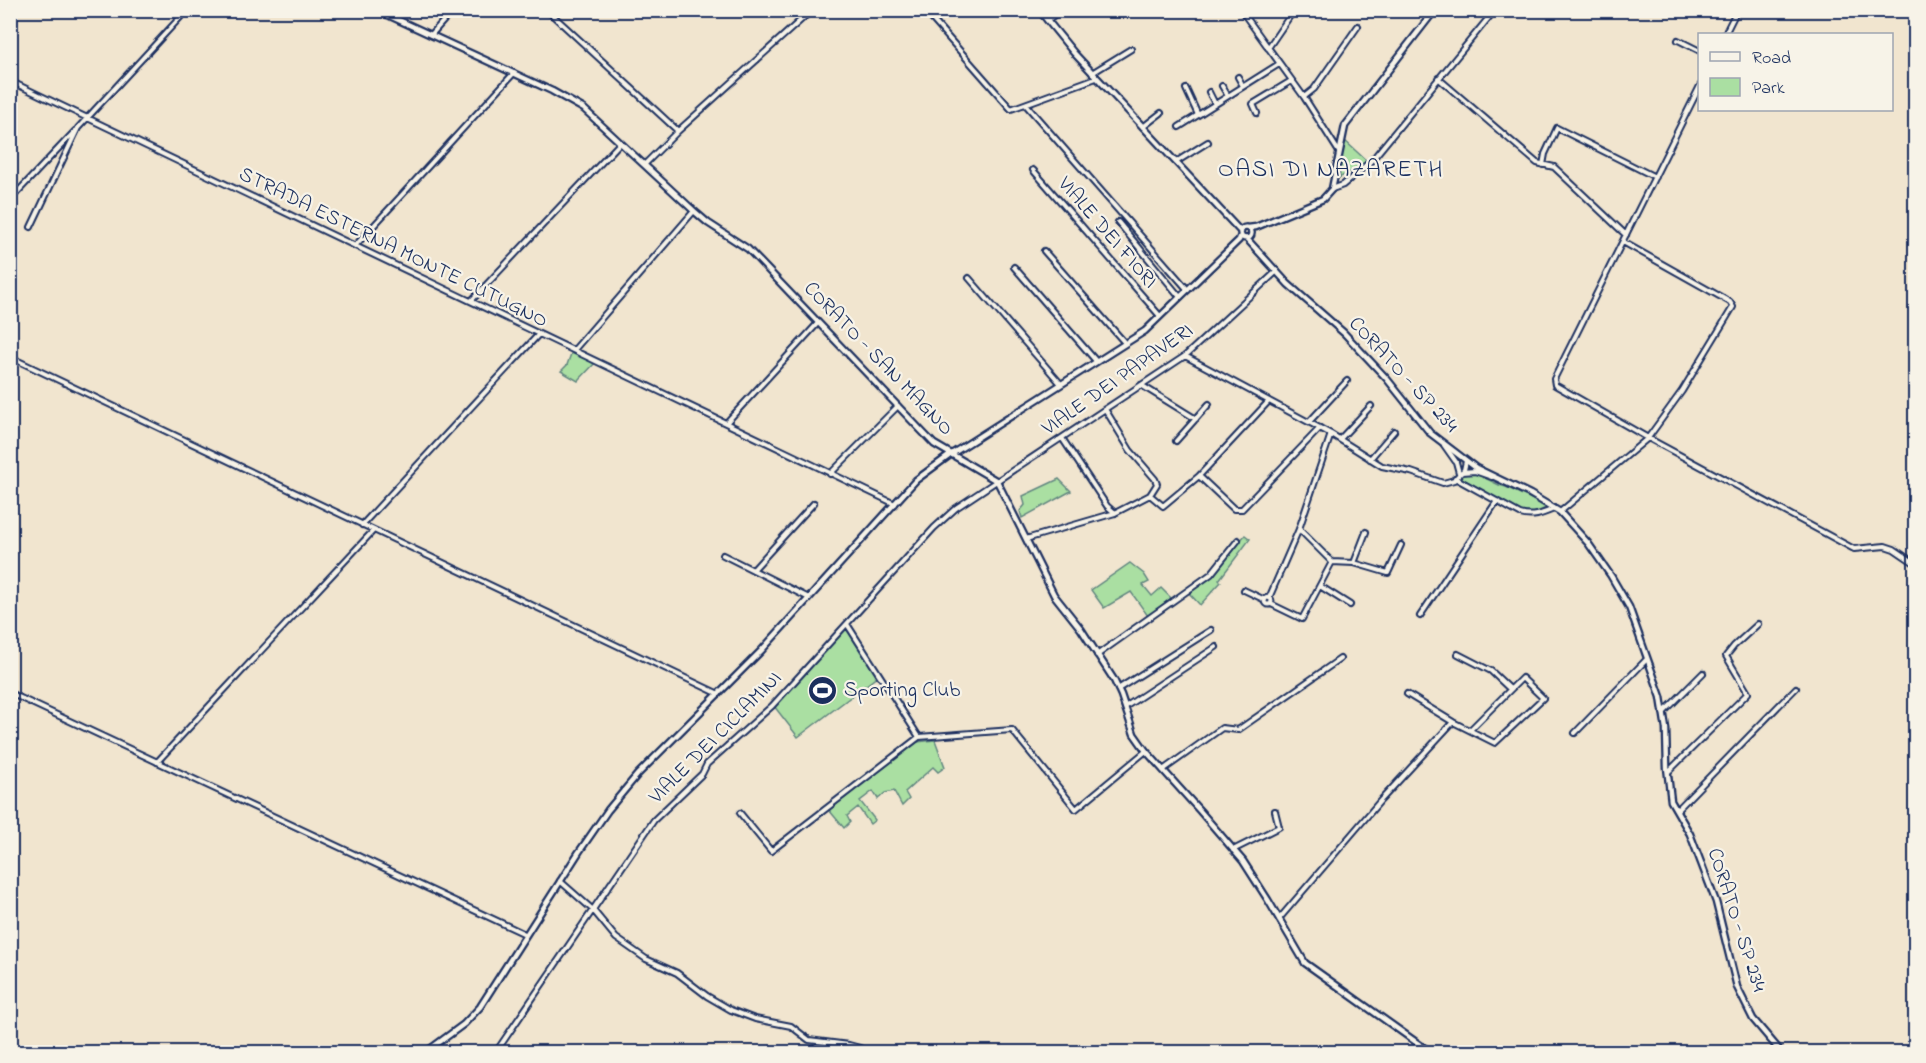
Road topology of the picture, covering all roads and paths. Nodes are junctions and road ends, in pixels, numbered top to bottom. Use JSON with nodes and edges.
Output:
{"nodes":[{"id":1,"x":186,"y":10,"type":"edge"},
{"id":2,"x":377,"y":10,"type":"edge"},
{"id":3,"x":453,"y":10,"type":"edge"},
{"id":4,"x":547,"y":10,"type":"edge"},
{"id":5,"x":812,"y":10,"type":"edge"},
{"id":6,"x":924,"y":10,"type":"edge"},
{"id":7,"x":1039,"y":10,"type":"edge"},
{"id":8,"x":1062,"y":10,"type":"edge"},
{"id":9,"x":1241,"y":10,"type":"edge"},
{"id":10,"x":1294,"y":10,"type":"edge"},
{"id":11,"x":1435,"y":10,"type":"edge"},
{"id":12,"x":1495,"y":10,"type":"edge"},
{"id":13,"x":1737,"y":10,"type":"edge"},
{"id":14,"x":1047,"y":20,"type":"junction"},
{"id":15,"x":1358,"y":26,"type":"dead end"},
{"id":16,"x":1726,"y":33,"type":"edge"},
{"id":17,"x":431,"y":35,"type":"junction"},
{"id":18,"x":1678,"y":40,"type":"dead end"},
{"id":19,"x":1268,"y":48,"type":"junction"},
{"id":20,"x":1131,"y":49,"type":"dead end"},
{"id":21,"x":1698,"y":50,"type":"edge"},
{"id":22,"x":1279,"y":64,"type":"junction"},
{"id":23,"x":514,"y":73,"type":"junction"},
{"id":24,"x":1094,"y":75,"type":"junction"},
{"id":25,"x":1238,"y":77,"type":"dead end"},
{"id":26,"x":1438,"y":78,"type":"junction"},
{"id":27,"x":10,"y":81,"type":"edge"},
{"id":28,"x":1290,"y":81,"type":"junction"},
{"id":29,"x":1222,"y":86,"type":"dead end"},
{"id":30,"x":1243,"y":86,"type":"junction"},
{"id":31,"x":1186,"y":89,"type":"dead end"},
{"id":32,"x":1698,"y":90,"type":"edge"},
{"id":33,"x":1209,"y":92,"type":"dead end"},
{"id":34,"x":1228,"y":96,"type":"junction"},
{"id":35,"x":1304,"y":98,"type":"junction"},
{"id":36,"x":1215,"y":104,"type":"junction"},
{"id":37,"x":1026,"y":105,"type":"junction"},
{"id":38,"x":1161,"y":113,"type":"dead end"},
{"id":39,"x":1257,"y":113,"type":"dead end"},
{"id":40,"x":1198,"y":115,"type":"junction"},
{"id":41,"x":87,"y":118,"type":"junction"},
{"id":42,"x":1143,"y":127,"type":"junction"},
{"id":43,"x":78,"y":128,"type":"junction"},
{"id":44,"x":1179,"y":128,"type":"dead end"},
{"id":45,"x":678,"y":131,"type":"junction"},
{"id":46,"x":621,"y":142,"type":"junction"},
{"id":47,"x":1208,"y":142,"type":"dead end"},
{"id":48,"x":1339,"y":152,"type":"junction"},
{"id":49,"x":1176,"y":162,"type":"junction"},
{"id":50,"x":645,"y":164,"type":"junction"},
{"id":51,"x":1544,"y":165,"type":"junction"},
{"id":52,"x":1033,"y":170,"type":"dead end"},
{"id":53,"x":1655,"y":177,"type":"junction"},
{"id":54,"x":1332,"y":189,"type":"junction"},
{"id":55,"x":10,"y":200,"type":"edge"},
{"id":56,"x":694,"y":211,"type":"junction"},
{"id":57,"x":1118,"y":222,"type":"dead end"},
{"id":58,"x":31,"y":227,"type":"dead end"},
{"id":59,"x":1245,"y":233,"type":"junction"},
{"id":60,"x":1626,"y":235,"type":"junction"},
{"id":61,"x":1623,"y":242,"type":"junction"},
{"id":62,"x":355,"y":246,"type":"junction"},
{"id":63,"x":1044,"y":251,"type":"dead end"},
{"id":64,"x":1014,"y":267,"type":"dead end"},
{"id":65,"x":1277,"y":271,"type":"junction"},
{"id":66,"x":969,"y":278,"type":"dead end"},
{"id":67,"x":1188,"y":290,"type":"junction"},
{"id":68,"x":1180,"y":297,"type":"junction"},
{"id":69,"x":471,"y":301,"type":"junction"},
{"id":70,"x":1160,"y":316,"type":"junction"},
{"id":71,"x":819,"y":322,"type":"junction"},
{"id":72,"x":539,"y":334,"type":"junction"},
{"id":73,"x":1125,"y":343,"type":"junction"},
{"id":74,"x":574,"y":350,"type":"junction"},
{"id":75,"x":1185,"y":356,"type":"junction"},
{"id":76,"x":10,"y":357,"type":"edge"},
{"id":77,"x":1096,"y":361,"type":"junction"},
{"id":78,"x":1347,"y":381,"type":"dead end"},
{"id":79,"x":1061,"y":384,"type":"junction"},
{"id":80,"x":1141,"y":385,"type":"junction"},
{"id":81,"x":1269,"y":401,"type":"junction"},
{"id":82,"x":1209,"y":404,"type":"dead end"},
{"id":83,"x":1371,"y":405,"type":"dead end"},
{"id":84,"x":898,"y":406,"type":"junction"},
{"id":85,"x":1105,"y":409,"type":"junction"},
{"id":86,"x":1196,"y":419,"type":"junction"},
{"id":87,"x":1309,"y":422,"type":"junction"},
{"id":88,"x":726,"y":423,"type":"junction"},
{"id":89,"x":1320,"y":428,"type":"junction"},
{"id":90,"x":1394,"y":432,"type":"dead end"},
{"id":91,"x":1330,"y":434,"type":"junction"},
{"id":92,"x":1062,"y":438,"type":"junction"},
{"id":93,"x":1648,"y":438,"type":"junction"},
{"id":94,"x":1340,"y":440,"type":"junction"},
{"id":95,"x":1176,"y":441,"type":"dead end"},
{"id":96,"x":1442,"y":443,"type":"junction"},
{"id":97,"x":950,"y":454,"type":"junction"},
{"id":98,"x":1370,"y":459,"type":"junction"},
{"id":99,"x":1466,"y":462,"type":"junction"},
{"id":100,"x":1459,"y":473,"type":"junction"},
{"id":101,"x":831,"y":474,"type":"junction"},
{"id":102,"x":1199,"y":476,"type":"junction"},
{"id":103,"x":1494,"y":477,"type":"junction"},
{"id":104,"x":1455,"y":478,"type":"junction"},
{"id":105,"x":997,"y":480,"type":"junction"},
{"id":106,"x":1150,"y":495,"type":"junction"},
{"id":107,"x":1497,"y":501,"type":"junction"},
{"id":108,"x":814,"y":503,"type":"dead end"},
{"id":109,"x":894,"y":504,"type":"junction"},
{"id":110,"x":1555,"y":508,"type":"junction"},
{"id":111,"x":1560,"y":512,"type":"junction"},
{"id":112,"x":1116,"y":513,"type":"junction"},
{"id":113,"x":362,"y":525,"type":"junction"},
{"id":114,"x":1299,"y":529,"type":"junction"},
{"id":115,"x":374,"y":531,"type":"junction"},
{"id":116,"x":1366,"y":532,"type":"dead end"},
{"id":117,"x":1026,"y":539,"type":"junction"},
{"id":118,"x":1238,"y":540,"type":"dead end"},
{"id":119,"x":1401,"y":545,"type":"dead end"},
{"id":120,"x":723,"y":555,"type":"dead end"},
{"id":121,"x":1332,"y":562,"type":"junction"},
{"id":122,"x":1354,"y":563,"type":"junction"},
{"id":123,"x":1916,"y":564,"type":"edge"},
{"id":124,"x":753,"y":570,"type":"junction"},
{"id":125,"x":1320,"y":586,"type":"junction"},
{"id":126,"x":1244,"y":590,"type":"dead end"},
{"id":127,"x":809,"y":598,"type":"junction"},
{"id":128,"x":1267,"y":599,"type":"junction"},
{"id":129,"x":1350,"y":605,"type":"dead end"},
{"id":130,"x":1420,"y":616,"type":"dead end"},
{"id":131,"x":847,"y":623,"type":"junction"},
{"id":132,"x":1758,"y":624,"type":"dead end"},
{"id":133,"x":1211,"y":630,"type":"dead end"},
{"id":134,"x":1216,"y":647,"type":"dead end"},
{"id":135,"x":1458,"y":654,"type":"dead end"},
{"id":136,"x":1097,"y":655,"type":"junction"},
{"id":137,"x":1340,"y":659,"type":"dead end"},
{"id":138,"x":1647,"y":659,"type":"junction"},
{"id":139,"x":1703,"y":673,"type":"dead end"},
{"id":140,"x":1796,"y":688,"type":"dead end"},
{"id":141,"x":1118,"y":689,"type":"junction"},
{"id":142,"x":1510,"y":689,"type":"junction"},
{"id":143,"x":10,"y":693,"type":"edge"},
{"id":144,"x":718,"y":694,"type":"junction"},
{"id":145,"x":1407,"y":694,"type":"dead end"},
{"id":146,"x":1124,"y":708,"type":"junction"},
{"id":147,"x":1663,"y":713,"type":"junction"},
{"id":148,"x":1453,"y":722,"type":"junction"},
{"id":149,"x":1470,"y":730,"type":"junction"},
{"id":150,"x":1575,"y":733,"type":"dead end"},
{"id":151,"x":919,"y":737,"type":"junction"},
{"id":152,"x":1146,"y":751,"type":"junction"},
{"id":153,"x":157,"y":762,"type":"junction"},
{"id":154,"x":1163,"y":770,"type":"junction"},
{"id":155,"x":1668,"y":772,"type":"junction"},
{"id":156,"x":1677,"y":810,"type":"junction"},
{"id":157,"x":1275,"y":811,"type":"dead end"},
{"id":158,"x":740,"y":813,"type":"dead end"},
{"id":159,"x":1233,"y":850,"type":"junction"},
{"id":160,"x":560,"y":881,"type":"junction"},
{"id":161,"x":593,"y":910,"type":"junction"},
{"id":162,"x":1279,"y":919,"type":"junction"},
{"id":163,"x":525,"y":934,"type":"junction"},
{"id":164,"x":426,"y":1053,"type":"edge"},
{"id":165,"x":496,"y":1053,"type":"edge"},
{"id":166,"x":866,"y":1053,"type":"edge"},
{"id":167,"x":1430,"y":1053,"type":"edge"},
{"id":168,"x":1781,"y":1053,"type":"edge"}],
"edges":[{"from":1,"to":41,"type":"street"},
{"from":2,"to":17,"type":"main road","name":"CORATO - SAN MAGNO"},
{"from":3,"to":17,"type":"street"},
{"from":4,"to":45,"type":"street"},
{"from":5,"to":45,"type":"street"},
{"from":6,"to":37,"type":"street"},
{"from":7,"to":14,"type":"main road","name":"CORATO - SP 234"},
{"from":8,"to":14,"type":"street"},
{"from":9,"to":19,"type":"street"},
{"from":10,"to":19,"type":"street"},
{"from":11,"to":48,"type":"main road"},
{"from":12,"to":26,"type":"street"},
{"from":13,"to":16,"type":"street"},
{"from":14,"to":24,"type":"main road","name":"CORATO - SP 234"},
{"from":15,"to":35,"type":"street"},
{"from":17,"to":23,"type":"main road","name":"CORATO - SAN MAGNO"},
{"from":18,"to":21,"type":"street"},
{"from":19,"to":22,"type":"street"},
{"from":20,"to":24,"type":"street"},
{"from":22,"to":28,"type":"street"},
{"from":22,"to":30,"type":"street"},
{"from":23,"to":46,"type":"main road","name":"CORATO - SAN MAGNO"},
{"from":23,"to":62,"type":"street"},
{"from":24,"to":37,"type":"street"},
{"from":24,"to":42,"type":"main road","name":"CORATO - SP 234"},
{"from":25,"to":30,"type":"street"},
{"from":26,"to":51,"type":"street"},
{"from":26,"to":54,"type":"street"},
{"from":27,"to":41,"type":"street","name":"STRADA ESTERNA MONTE CUTUGNO"},
{"from":28,"to":35,"type":"street"},
{"from":28,"to":39,"type":"street"},
{"from":29,"to":34,"type":"street"},
{"from":30,"to":34,"type":"street"},
{"from":31,"to":40,"type":"street"},
{"from":32,"to":53,"type":"street"},
{"from":33,"to":36,"type":"street"},
{"from":34,"to":36,"type":"street"},
{"from":35,"to":48,"type":"street"},
{"from":36,"to":40,"type":"street"},
{"from":37,"to":67,"type":"street"},
{"from":38,"to":42,"type":"street"},
{"from":40,"to":44,"type":"street"},
{"from":41,"to":43,"type":"street"},
{"from":41,"to":62,"type":"street","name":"STRADA ESTERNA MONTE CUTUGNO"},
{"from":42,"to":49,"type":"main road","name":"CORATO - SP 234"},
{"from":43,"to":55,"type":"street"},
{"from":43,"to":58,"type":"street"},
{"from":45,"to":50,"type":"street"},
{"from":46,"to":50,"type":"main road","name":"CORATO - SAN MAGNO"},
{"from":46,"to":69,"type":"street"},
{"from":47,"to":49,"type":"street"},
{"from":48,"to":54,"type":"main road"},
{"from":49,"to":59,"type":"main road","name":"CORATO - SP 234"},
{"from":50,"to":56,"type":"main road","name":"CORATO - SAN MAGNO"},
{"from":51,"to":53,"type":"street"},
{"from":51,"to":60,"type":"street"},
{"from":52,"to":70,"type":"street","name":"VIALE DEI FIORI"},
{"from":53,"to":60,"type":"street"},
{"from":54,"to":59,"type":"main road"},
{"from":56,"to":71,"type":"main road","name":"CORATO - SAN MAGNO"},
{"from":56,"to":74,"type":"street"},
{"from":57,"to":68,"type":"street"},
{"from":59,"to":65,"type":"main road","name":"CORATO - SP 234"},
{"from":59,"to":67,"type":"main road"},
{"from":60,"to":61,"type":"street"},
{"from":61,"to":93,"type":"street"},
{"from":61,"to":93,"type":"street"},
{"from":62,"to":69,"type":"street","name":"STRADA ESTERNA MONTE CUTUGNO"},
{"from":63,"to":73,"type":"street"},
{"from":64,"to":77,"type":"street"},
{"from":65,"to":75,"type":"street","name":"VIALE DEI PAPAVERI"},
{"from":65,"to":96,"type":"main road","name":"CORATO - SP 234"},
{"from":66,"to":79,"type":"street"},
{"from":67,"to":68,"type":"main road"},
{"from":68,"to":70,"type":"main road"},
{"from":69,"to":72,"type":"street","name":"STRADA ESTERNA MONTE CUTUGNO"},
{"from":70,"to":73,"type":"main road"},
{"from":71,"to":84,"type":"main road","name":"CORATO - SAN MAGNO"},
{"from":71,"to":88,"type":"street"},
{"from":72,"to":74,"type":"street","name":"STRADA ESTERNA MONTE CUTUGNO"},
{"from":72,"to":113,"type":"street"},
{"from":73,"to":77,"type":"main road"},
{"from":74,"to":88,"type":"street","name":"STRADA ESTERNA MONTE CUTUGNO"},
{"from":75,"to":80,"type":"street","name":"VIALE DEI PAPAVERI"},
{"from":75,"to":81,"type":"street"},
{"from":76,"to":113,"type":"street"},
{"from":77,"to":79,"type":"main road"},
{"from":78,"to":87,"type":"street"},
{"from":79,"to":97,"type":"main road"},
{"from":80,"to":85,"type":"street","name":"VIALE DEI PAPAVERI"},
{"from":80,"to":86,"type":"street"},
{"from":81,"to":87,"type":"street"},
{"from":81,"to":102,"type":"street"},
{"from":82,"to":86,"type":"street"},
{"from":83,"to":94,"type":"street"},
{"from":84,"to":97,"type":"main road","name":"CORATO - SAN MAGNO"},
{"from":84,"to":101,"type":"street"},
{"from":85,"to":92,"type":"street","name":"VIALE DEI PAPAVERI"},
{"from":85,"to":106,"type":"street"},
{"from":86,"to":95,"type":"street"},
{"from":87,"to":89,"type":"street"},
{"from":88,"to":101,"type":"street","name":"STRADA ESTERNA MONTE CUTUGNO"},
{"from":89,"to":91,"type":"street"},
{"from":89,"to":102,"type":"street"},
{"from":90,"to":98,"type":"street"},
{"from":91,"to":94,"type":"street"},
{"from":91,"to":114,"type":"street"},
{"from":92,"to":105,"type":"street","name":"VIALE DEI PAPAVERI"},
{"from":92,"to":112,"type":"street"},
{"from":93,"to":111,"type":"street"},
{"from":93,"to":123,"type":"street"},
{"from":94,"to":98,"type":"street"},
{"from":96,"to":99,"type":"main road","name":"CORATO - SP 234"},
{"from":96,"to":100,"type":"street"},
{"from":97,"to":105,"type":"main road","name":"CORATO - SAN MAGNO"},
{"from":97,"to":109,"type":"main road"},
{"from":98,"to":104,"type":"street"},
{"from":99,"to":100,"type":"street"},
{"from":99,"to":103,"type":"main road","name":"CORATO - SP 234"},
{"from":100,"to":103,"type":"street"},
{"from":100,"to":104,"type":"street"},
{"from":101,"to":109,"type":"street","name":"STRADA ESTERNA MONTE CUTUGNO"},
{"from":102,"to":106,"type":"street"},
{"from":103,"to":110,"type":"main road","name":"CORATO - SP 234"},
{"from":104,"to":107,"type":"street"},
{"from":105,"to":117,"type":"main road"},
{"from":105,"to":131,"type":"street","name":"VIALE DEI CICLAMINI"},
{"from":106,"to":112,"type":"street"},
{"from":107,"to":110,"type":"street"},
{"from":107,"to":130,"type":"street"},
{"from":108,"to":124,"type":"street"},
{"from":109,"to":127,"type":"main road"},
{"from":110,"to":111,"type":"main road","name":"CORATO - SP 234"},
{"from":111,"to":138,"type":"main road","name":"CORATO - SP 234"},
{"from":112,"to":117,"type":"street"},
{"from":113,"to":115,"type":"street"},
{"from":114,"to":121,"type":"street"},
{"from":114,"to":128,"type":"street"},
{"from":115,"to":144,"type":"street"},
{"from":115,"to":153,"type":"street"},
{"from":116,"to":122,"type":"street"},
{"from":117,"to":136,"type":"main road"},
{"from":118,"to":136,"type":"street"},
{"from":119,"to":122,"type":"street"},
{"from":120,"to":124,"type":"street"},
{"from":121,"to":122,"type":"street"},
{"from":121,"to":125,"type":"street"},
{"from":124,"to":127,"type":"street"},
{"from":125,"to":128,"type":"street"},
{"from":125,"to":129,"type":"street"},
{"from":126,"to":128,"type":"street"},
{"from":127,"to":144,"type":"main road"},
{"from":131,"to":151,"type":"street"},
{"from":131,"to":161,"type":"street","name":"VIALE DEI CICLAMINI"},
{"from":132,"to":155,"type":"street"},
{"from":133,"to":141,"type":"street"},
{"from":134,"to":146,"type":"street"},
{"from":135,"to":142,"type":"street"},
{"from":136,"to":141,"type":"main road"},
{"from":137,"to":154,"type":"street"},
{"from":138,"to":147,"type":"main road","name":"CORATO - SP 234"},
{"from":138,"to":150,"type":"street"},
{"from":139,"to":147,"type":"street"},
{"from":140,"to":156,"type":"street"},
{"from":141,"to":146,"type":"main road"},
{"from":142,"to":149,"type":"street"},
{"from":142,"to":149,"type":"street"},
{"from":143,"to":153,"type":"street"},
{"from":144,"to":160,"type":"main road"},
{"from":145,"to":148,"type":"street"},
{"from":146,"to":152,"type":"main road"},
{"from":147,"to":155,"type":"main road","name":"CORATO - SP 234"},
{"from":148,"to":149,"type":"street"},
{"from":148,"to":162,"type":"street"},
{"from":151,"to":152,"type":"street"},
{"from":151,"to":158,"type":"street"},
{"from":152,"to":154,"type":"main road"},
{"from":153,"to":163,"type":"street"},
{"from":154,"to":159,"type":"main road"},
{"from":155,"to":156,"type":"main road","name":"CORATO - SP 234"},
{"from":156,"to":168,"type":"main road","name":"CORATO - SP 234"},
{"from":157,"to":159,"type":"street"},
{"from":159,"to":162,"type":"main road"},
{"from":160,"to":161,"type":"street"},
{"from":160,"to":163,"type":"main road"},
{"from":161,"to":165,"type":"street","name":"VIALE DEI CICLAMINI"},
{"from":161,"to":166,"type":"street"},
{"from":162,"to":167,"type":"main road"},
{"from":163,"to":164,"type":"main road"}]}
